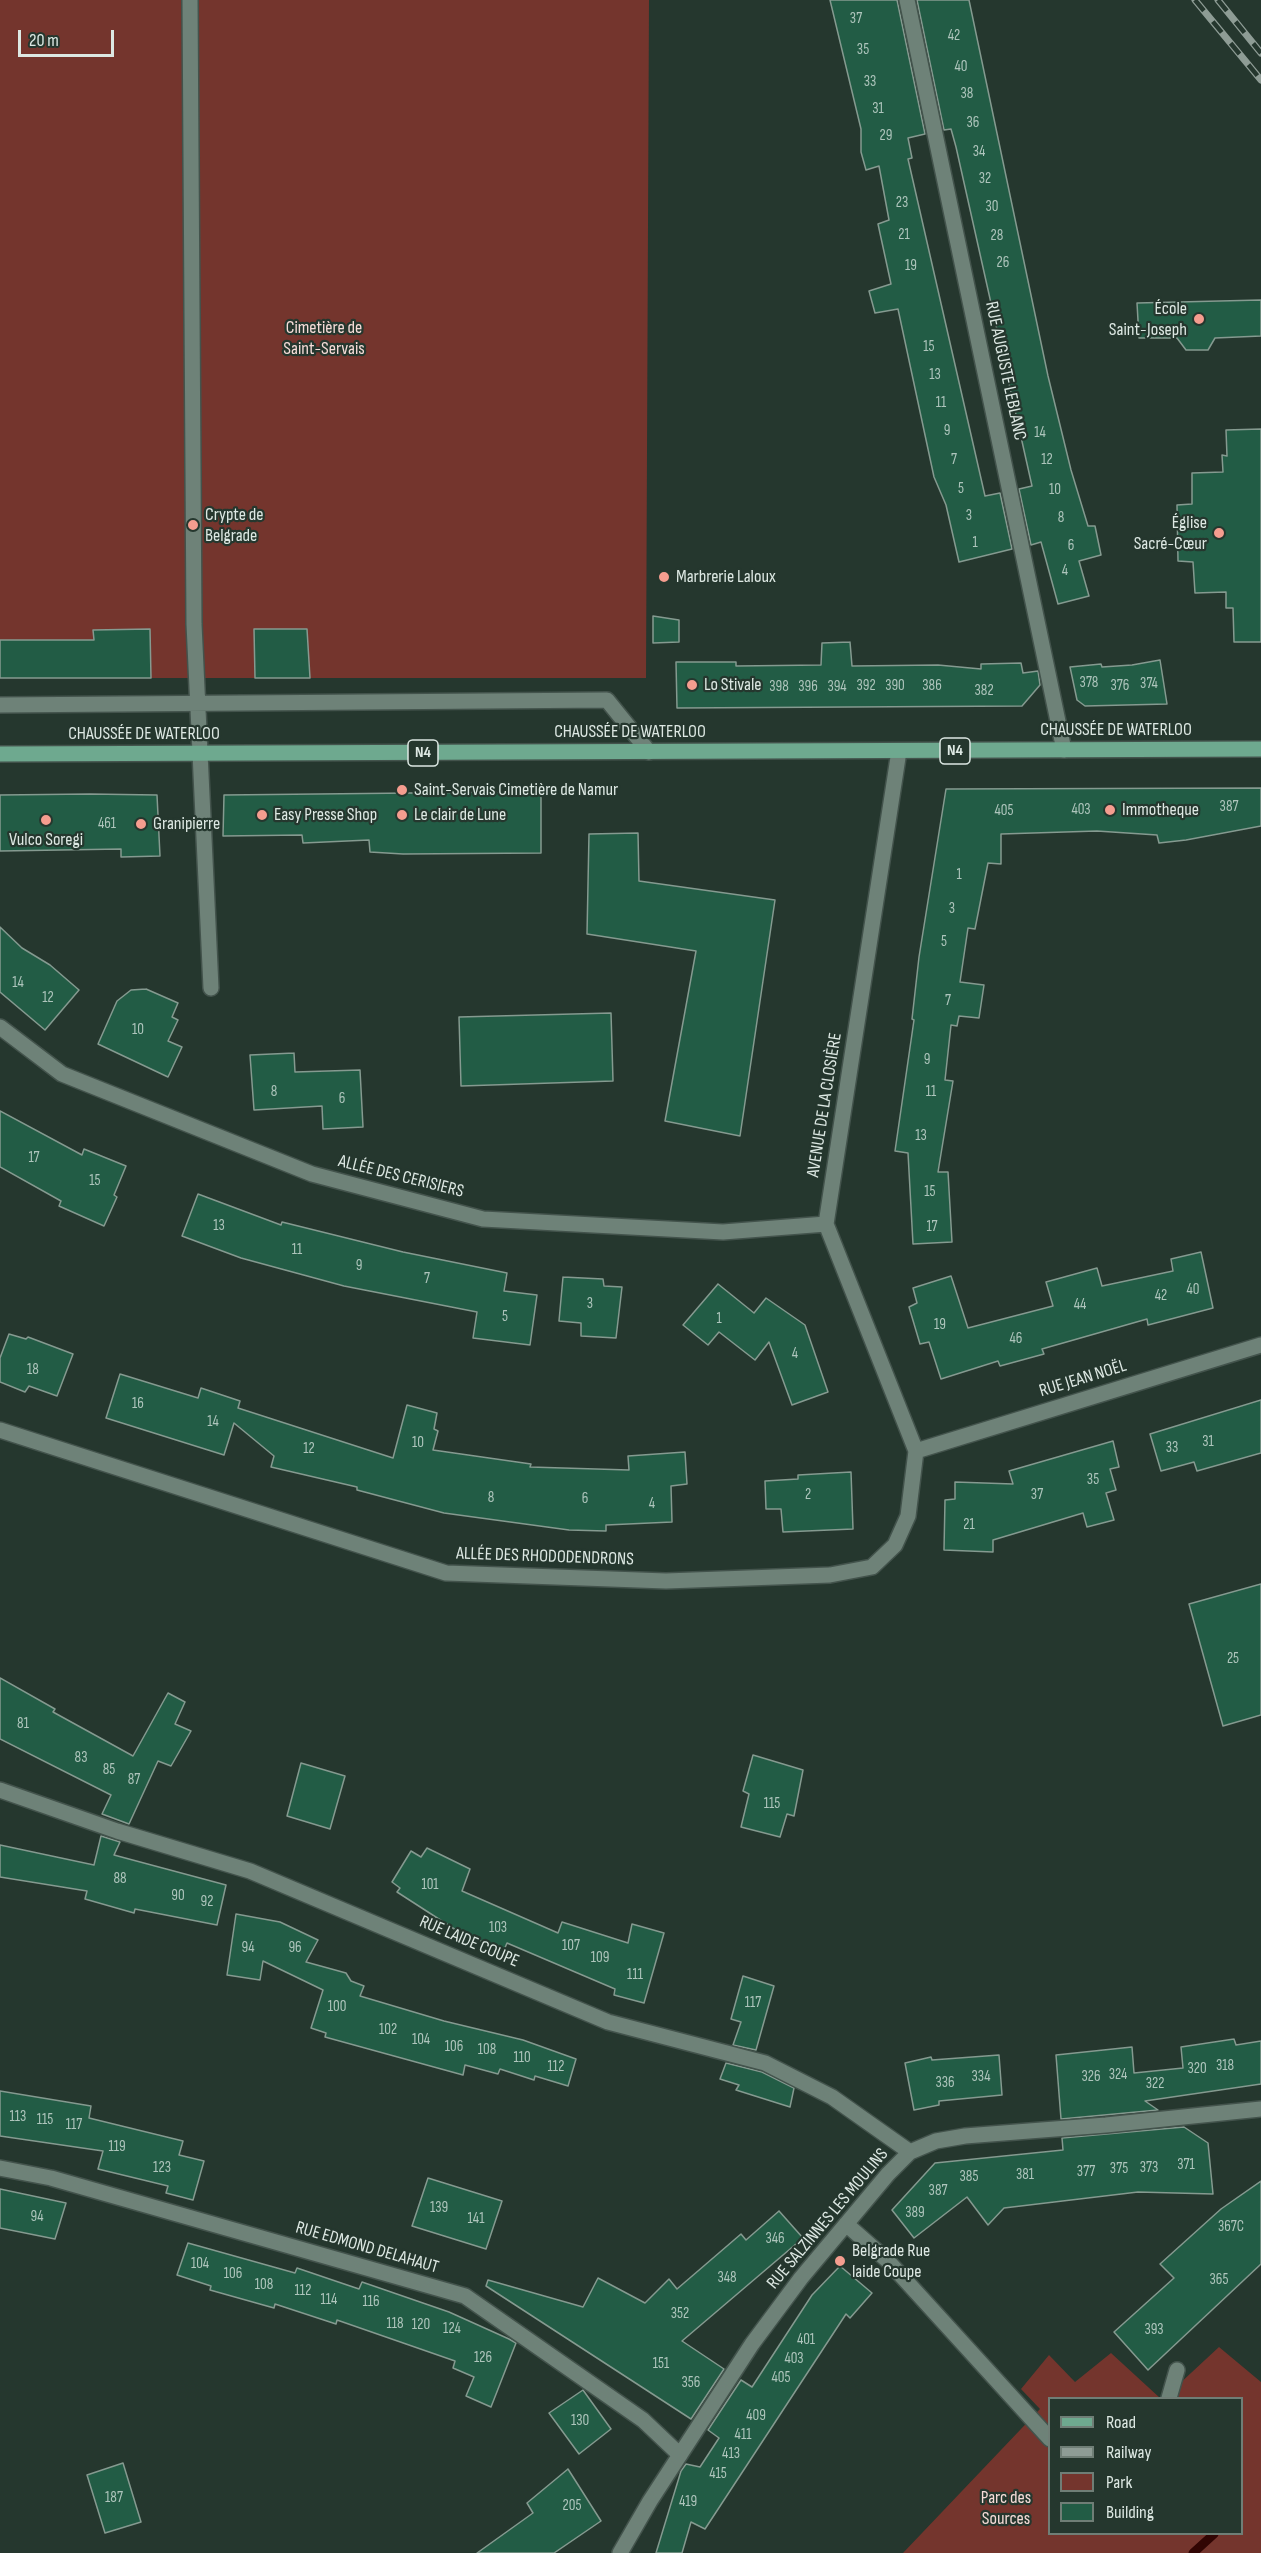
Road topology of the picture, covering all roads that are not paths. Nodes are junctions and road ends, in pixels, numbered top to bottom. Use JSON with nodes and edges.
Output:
{"nodes":[{"id":1,"x":190,"y":0,"type":"edge"},
{"id":2,"x":907,"y":0,"type":"edge"},
{"id":3,"x":196,"y":703,"type":"junction"},
{"id":4,"x":0,"y":705,"type":"edge"},
{"id":5,"x":1261,"y":749,"type":"edge"},
{"id":6,"x":1064,"y":750,"type":"junction"},
{"id":7,"x":899,"y":751,"type":"junction"},
{"id":8,"x":649,"y":752,"type":"junction"},
{"id":9,"x":0,"y":754,"type":"edge"},
{"id":10,"x":198,"y":754,"type":"junction"},
{"id":11,"x":211,"y":988,"type":"dead end"},
{"id":12,"x":0,"y":1027,"type":"edge"},
{"id":13,"x":826,"y":1224,"type":"junction"},
{"id":14,"x":1261,"y":1345,"type":"edge"},
{"id":15,"x":0,"y":1430,"type":"edge"},
{"id":16,"x":916,"y":1450,"type":"junction"},
{"id":17,"x":0,"y":1790,"type":"edge"},
{"id":18,"x":1261,"y":2109,"type":"edge"},
{"id":19,"x":910,"y":2152,"type":"junction"},
{"id":20,"x":0,"y":2168,"type":"edge"},
{"id":21,"x":846,"y":2224,"type":"junction"},
{"id":22,"x":1177,"y":2370,"type":"dead end"},
{"id":23,"x":1169,"y":2397,"type":"edge"},
{"id":24,"x":1048,"y":2437,"type":"edge"},
{"id":25,"x":680,"y":2455,"type":"junction"},
{"id":26,"x":623,"y":2551,"type":"edge"}],
"edges":[{"from":1,"to":3,"type":"street"},
{"from":2,"to":6,"type":"street","name":"RUE AUGUSTE LEBLANC"},
{"from":3,"to":4,"type":"street"},
{"from":3,"to":8,"type":"street"},
{"from":3,"to":10,"type":"street"},
{"from":5,"to":6,"type":"main road","name":"CHAUSSÉE DE WATERLOO","number":"N4"},
{"from":6,"to":7,"type":"main road","name":"CHAUSSÉE DE WATERLOO","number":"N4"},
{"from":7,"to":8,"type":"main road","name":"CHAUSSÉE DE WATERLOO","number":"N4"},
{"from":7,"to":13,"type":"street","name":"AVENUE DE LA CLOSIÈRE"},
{"from":8,"to":10,"type":"main road","name":"CHAUSSÉE DE WATERLOO","number":"N4"},
{"from":9,"to":10,"type":"main road","name":"CHAUSSÉE DE WATERLOO","number":"N4"},
{"from":10,"to":11,"type":"street"},
{"from":12,"to":13,"type":"street","name":"ALLÉE DES CERISIERS"},
{"from":13,"to":16,"type":"street"},
{"from":14,"to":16,"type":"street","name":"RUE JEAN NOËL"},
{"from":15,"to":16,"type":"street","name":"ALLÉE DES RHODODENDRONS"},
{"from":17,"to":19,"type":"street","name":"RUE LAIDE COUPE"},
{"from":18,"to":19,"type":"street","name":"RUE SALZINNES LES MOULINS"},
{"from":19,"to":21,"type":"street","name":"RUE SALZINNES LES MOULINS"},
{"from":20,"to":25,"type":"street","name":"RUE EDMOND DELAHAUT"},
{"from":21,"to":24,"type":"street"},
{"from":21,"to":25,"type":"street","name":"RUE SALZINNES LES MOULINS"},
{"from":22,"to":23,"type":"street"},
{"from":25,"to":26,"type":"street","name":"RUE SALZINNES LES MOULINS"}]}
